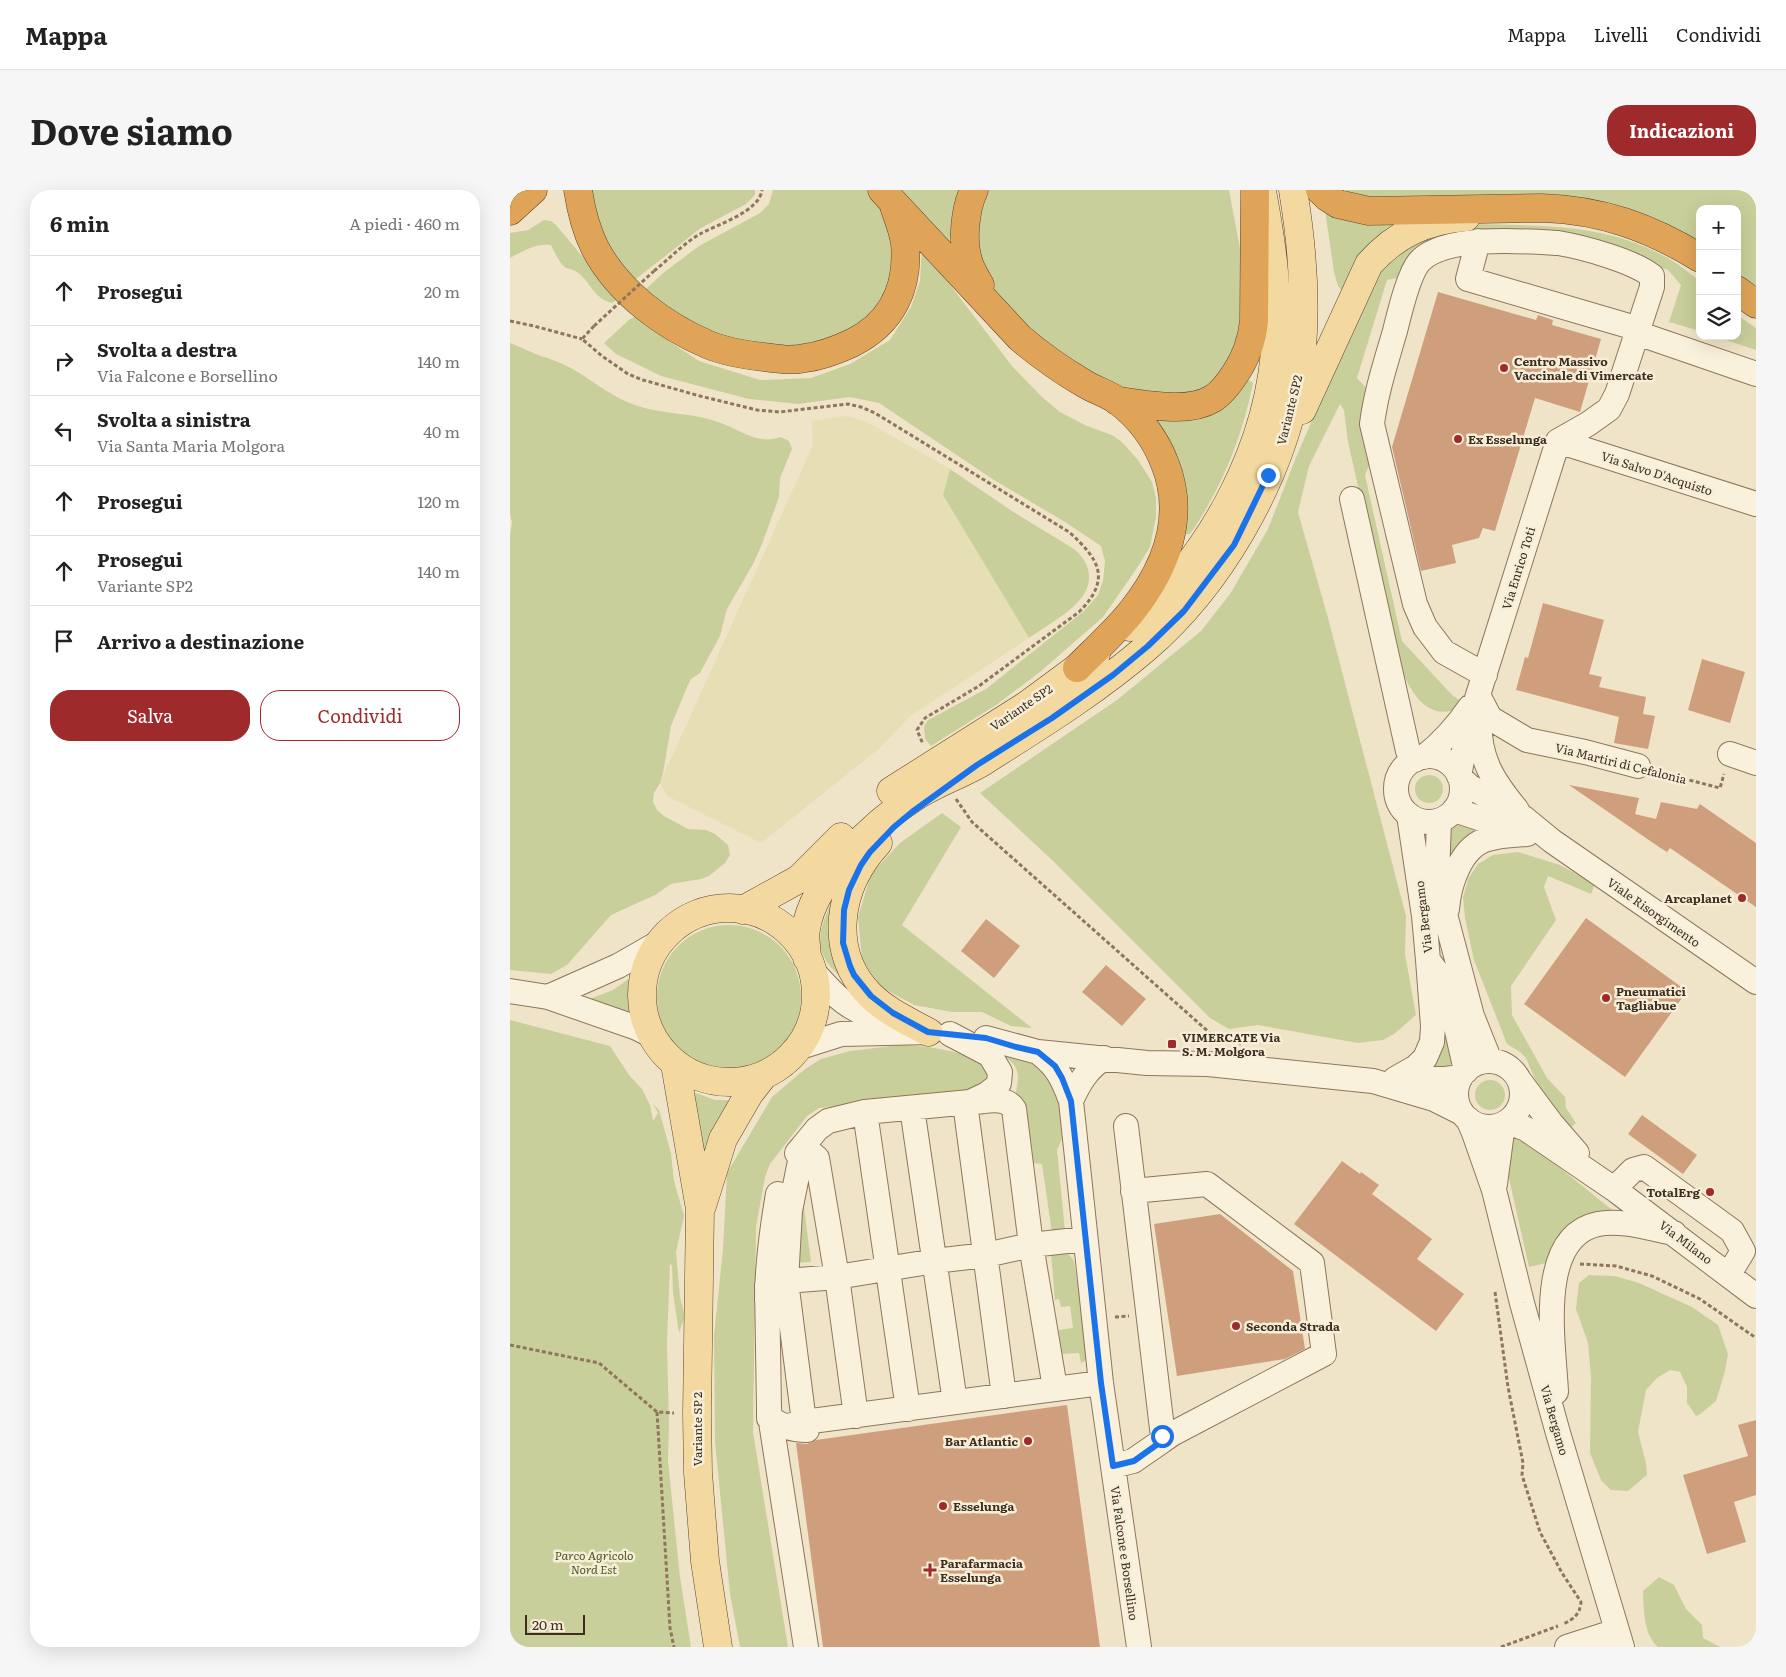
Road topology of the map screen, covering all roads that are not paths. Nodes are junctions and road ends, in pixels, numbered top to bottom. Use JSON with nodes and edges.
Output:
{"nodes":[{"id":1,"x":533,"y":190,"type":"edge"},
{"id":2,"x":578,"y":190,"type":"edge"},
{"id":3,"x":974,"y":190,"type":"edge"},
{"id":4,"x":1255,"y":190,"type":"edge"},
{"id":5,"x":1262,"y":190,"type":"edge"},
{"id":6,"x":1293,"y":190,"type":"edge"},
{"id":7,"x":1320,"y":190,"type":"edge"},
{"id":8,"x":887,"y":195,"type":"edge"},
{"id":9,"x":510,"y":210,"type":"edge"},
{"id":10,"x":1478,"y":242,"type":"junction"},
{"id":11,"x":1696,"y":255,"type":"edge"},
{"id":12,"x":1696,"y":268,"type":"edge"},
{"id":13,"x":1741,"y":293,"type":"edge"},
{"id":14,"x":1756,"y":304,"type":"edge"},
{"id":15,"x":1741,"y":307,"type":"edge"},
{"id":16,"x":1756,"y":318,"type":"edge"},
{"id":17,"x":1008,"y":326,"type":"junction"},
{"id":18,"x":1638,"y":331,"type":"junction"},
{"id":19,"x":1756,"y":374,"type":"edge"},
{"id":20,"x":1118,"y":401,"type":"junction"},
{"id":21,"x":1558,"y":441,"type":"junction"},
{"id":22,"x":1352,"y":499,"type":"dead end"},
{"id":23,"x":1756,"y":504,"type":"edge"},
{"id":24,"x":1252,"y":510,"type":"junction"},
{"id":25,"x":1077,"y":668,"type":"junction"},
{"id":26,"x":1481,"y":685,"type":"junction"},
{"id":27,"x":1730,"y":754,"type":"road end"},
{"id":28,"x":1420,"y":758,"type":"junction"},
{"id":29,"x":1756,"y":763,"type":"edge"},
{"id":30,"x":977,"y":765,"type":"junction"},
{"id":31,"x":1638,"y":766,"type":"road end"},
{"id":32,"x":1459,"y":776,"type":"junction"},
{"id":33,"x":1409,"y":815,"type":"junction"},
{"id":34,"x":1447,"y":816,"type":"junction"},
{"id":35,"x":1526,"y":826,"type":"junction"},
{"id":36,"x":743,"y":910,"type":"junction"},
{"id":37,"x":1446,"y":918,"type":"junction"},
{"id":38,"x":660,"y":942,"type":"junction"},
{"id":39,"x":1428,"y":960,"type":"junction"},
{"id":40,"x":809,"y":964,"type":"junction"},
{"id":41,"x":1756,"y":982,"type":"edge"},
{"id":42,"x":510,"y":991,"type":"edge"},
{"id":43,"x":548,"y":997,"type":"junction"},
{"id":44,"x":939,"y":1033,"type":"junction"},
{"id":45,"x":651,"y":1035,"type":"junction"},
{"id":46,"x":986,"y":1038,"type":"junction"},
{"id":47,"x":797,"y":1048,"type":"junction"},
{"id":48,"x":1038,"y":1052,"type":"junction"},
{"id":49,"x":1104,"y":1058,"type":"junction"},
{"id":50,"x":1490,"y":1062,"type":"junction"},
{"id":51,"x":675,"y":1064,"type":"junction"},
{"id":52,"x":1208,"y":1064,"type":"junction"},
{"id":53,"x":1464,"y":1074,"type":"junction"},
{"id":54,"x":762,"y":1076,"type":"junction"},
{"id":55,"x":1384,"y":1080,"type":"junction"},
{"id":56,"x":1519,"y":1080,"type":"junction"},
{"id":57,"x":1071,"y":1101,"type":"junction"},
{"id":58,"x":967,"y":1102,"type":"junction"},
{"id":59,"x":912,"y":1108,"type":"junction"},
{"id":60,"x":865,"y":1112,"type":"junction"},
{"id":61,"x":1465,"y":1116,"type":"junction"},
{"id":62,"x":1506,"y":1123,"type":"junction"},
{"id":63,"x":1126,"y":1126,"type":"dead end"},
{"id":64,"x":803,"y":1146,"type":"junction"},
{"id":65,"x":1614,"y":1189,"type":"junction"},
{"id":66,"x":1494,"y":1190,"type":"junction"},
{"id":67,"x":1133,"y":1191,"type":"junction"},
{"id":68,"x":700,"y":1210,"type":"junction"},
{"id":69,"x":1674,"y":1233,"type":"junction"},
{"id":70,"x":1085,"y":1239,"type":"junction"},
{"id":71,"x":1031,"y":1245,"type":"junction"},
{"id":72,"x":986,"y":1255,"type":"junction"},
{"id":73,"x":936,"y":1261,"type":"junction"},
{"id":74,"x":887,"y":1269,"type":"junction"},
{"id":75,"x":1729,"y":1274,"type":"junction"},
{"id":76,"x":838,"y":1277,"type":"junction"},
{"id":77,"x":786,"y":1281,"type":"junction"},
{"id":78,"x":1756,"y":1296,"type":"edge"},
{"id":79,"x":768,"y":1361,"type":"junction"},
{"id":80,"x":1101,"y":1383,"type":"junction"},
{"id":81,"x":1055,"y":1388,"type":"junction"},
{"id":82,"x":1004,"y":1396,"type":"junction"},
{"id":83,"x":955,"y":1402,"type":"junction"},
{"id":84,"x":908,"y":1410,"type":"junction"},
{"id":85,"x":856,"y":1416,"type":"junction"},
{"id":86,"x":806,"y":1426,"type":"junction"},
{"id":87,"x":772,"y":1429,"type":"junction"},
{"id":88,"x":1558,"y":1433,"type":"junction"},
{"id":89,"x":1162,"y":1441,"type":"junction"},
{"id":90,"x":1113,"y":1466,"type":"junction"},
{"id":91,"x":1564,"y":1636,"type":"edge"},
{"id":92,"x":1620,"y":1639,"type":"edge"},
{"id":93,"x":718,"y":1647,"type":"edge"},
{"id":94,"x":806,"y":1647,"type":"edge"},
{"id":95,"x":1139,"y":1647,"type":"edge"}],
"edges":[{"from":1,"to":9,"type":"highway"},
{"from":2,"to":8,"type":"highway"},
{"from":3,"to":17,"type":"highway"},
{"from":4,"to":20,"type":"highway"},
{"from":5,"to":25,"type":"main road","name":"Variante SP2"},
{"from":6,"to":24,"type":"main road","name":"Variante SP2"},
{"from":7,"to":11,"type":"highway"},
{"from":8,"to":17,"type":"highway"},
{"from":10,"to":18,"type":"street"},
{"from":10,"to":18,"type":"street"},
{"from":10,"to":26,"type":"street"},
{"from":12,"to":24,"type":"main road"},
{"from":13,"to":14,"type":"highway"},
{"from":15,"to":16,"type":"main road"},
{"from":17,"to":20,"type":"highway"},
{"from":18,"to":19,"type":"street"},
{"from":18,"to":21,"type":"street"},
{"from":20,"to":25,"type":"highway"},
{"from":21,"to":23,"type":"street","name":"Via Salvo D'Acquisto"},
{"from":21,"to":26,"type":"street","name":"Via Enrico Toti"},
{"from":22,"to":28,"type":"street"},
{"from":24,"to":30,"type":"main road","name":"Variante SP2"},
{"from":25,"to":36,"type":"main road","name":"Variante SP2"},
{"from":26,"to":28,"type":"street","name":"Via Enrico Toti"},
{"from":26,"to":31,"type":"street","name":"Via Martiri di Cefalonia"},
{"from":26,"to":32,"type":"street","name":"Via Enrico Toti"},
{"from":26,"to":35,"type":"street"},
{"from":27,"to":29,"type":"street"},
{"from":28,"to":32,"type":"street"},
{"from":28,"to":33,"type":"street"},
{"from":30,"to":40,"type":"main road","name":"Variante SP2"},
{"from":30,"to":44,"type":"main road"},
{"from":32,"to":34,"type":"street"},
{"from":32,"to":35,"type":"street","name":"Viale Risorgimento"},
{"from":33,"to":34,"type":"street"},
{"from":33,"to":39,"type":"street","name":"Via Bergamo"},
{"from":34,"to":35,"type":"street","name":"Viale Risorgimento"},
{"from":34,"to":37,"type":"street","name":"Via Bergamo"},
{"from":35,"to":37,"type":"street","name":"Viale Risorgimento"},
{"from":35,"to":41,"type":"street","name":"Viale Risorgimento"},
{"from":36,"to":38,"type":"main road"},
{"from":36,"to":40,"type":"main road"},
{"from":37,"to":50,"type":"street","name":"Via Bergamo"},
{"from":38,"to":43,"type":"street"},
{"from":38,"to":45,"type":"main road"},
{"from":39,"to":53,"type":"street","name":"Via Bergamo"},
{"from":39,"to":55,"type":"street"},
{"from":40,"to":44,"type":"street"},
{"from":40,"to":47,"type":"main road"},
{"from":42,"to":43,"type":"street"},
{"from":43,"to":45,"type":"street"},
{"from":44,"to":46,"type":"street"},
{"from":44,"to":47,"type":"street"},
{"from":44,"to":58,"type":"street"},
{"from":45,"to":51,"type":"main road"},
{"from":46,"to":48,"type":"street"},
{"from":46,"to":52,"type":"street"},
{"from":47,"to":54,"type":"main road"},
{"from":48,"to":49,"type":"street"},
{"from":48,"to":57,"type":"street","name":"Via Falcone e Borsellino"},
{"from":49,"to":52,"type":"street"},
{"from":49,"to":57,"type":"street"},
{"from":50,"to":53,"type":"street"},
{"from":50,"to":56,"type":"street"},
{"from":51,"to":54,"type":"main road"},
{"from":51,"to":68,"type":"main road","name":"Variante SP 2"},
{"from":52,"to":55,"type":"street"},
{"from":53,"to":55,"type":"street"},
{"from":53,"to":61,"type":"street"},
{"from":54,"to":68,"type":"main road","name":"Variante SP 2"},
{"from":55,"to":61,"type":"street"},
{"from":56,"to":62,"type":"street"},
{"from":56,"to":65,"type":"street","name":"Via Milano"},
{"from":57,"to":70,"type":"street","name":"Via Falcone e Borsellino"},
{"from":58,"to":59,"type":"street"},
{"from":58,"to":71,"type":"street"},
{"from":58,"to":72,"type":"street"},
{"from":59,"to":60,"type":"street"},
{"from":59,"to":73,"type":"street"},
{"from":60,"to":64,"type":"street"},
{"from":60,"to":74,"type":"street"},
{"from":61,"to":62,"type":"street"},
{"from":61,"to":66,"type":"street","name":"Via Bergamo"},
{"from":62,"to":65,"type":"street","name":"Via Milano"},
{"from":62,"to":66,"type":"street","name":"Via Bergamo"},
{"from":63,"to":67,"type":"street"},
{"from":64,"to":76,"type":"street"},
{"from":64,"to":77,"type":"street"},
{"from":64,"to":79,"type":"street"},
{"from":65,"to":69,"type":"street","name":"Via Milano"},
{"from":65,"to":75,"type":"street"},
{"from":66,"to":88,"type":"street","name":"Via Bergamo"},
{"from":67,"to":89,"type":"street"},
{"from":67,"to":89,"type":"street"},
{"from":68,"to":93,"type":"main road","name":"Variante SP 2"},
{"from":69,"to":75,"type":"street","name":"Via Milano"},
{"from":69,"to":88,"type":"street"},
{"from":70,"to":71,"type":"street"},
{"from":70,"to":80,"type":"street","name":"Via Falcone e Borsellino"},
{"from":71,"to":72,"type":"street"},
{"from":71,"to":81,"type":"street"},
{"from":72,"to":73,"type":"street"},
{"from":72,"to":82,"type":"street"},
{"from":73,"to":74,"type":"street"},
{"from":73,"to":83,"type":"street"},
{"from":74,"to":76,"type":"street"},
{"from":74,"to":84,"type":"street"},
{"from":75,"to":78,"type":"street","name":"Via Milano"},
{"from":76,"to":77,"type":"street"},
{"from":76,"to":85,"type":"street"},
{"from":77,"to":79,"type":"street"},
{"from":77,"to":86,"type":"street"},
{"from":79,"to":86,"type":"street"},
{"from":79,"to":87,"type":"street"},
{"from":80,"to":81,"type":"street"},
{"from":80,"to":90,"type":"street","name":"Via Falcone e Borsellino"},
{"from":81,"to":82,"type":"street"},
{"from":82,"to":83,"type":"street"},
{"from":83,"to":84,"type":"street"},
{"from":84,"to":85,"type":"street"},
{"from":85,"to":86,"type":"street"},
{"from":86,"to":87,"type":"street"},
{"from":87,"to":94,"type":"street"},
{"from":88,"to":92,"type":"street","name":"Via Bergamo"},
{"from":89,"to":90,"type":"street"},
{"from":90,"to":95,"type":"street","name":"Via Falcone e Borsellino"},
{"from":91,"to":92,"type":"street"}]}
